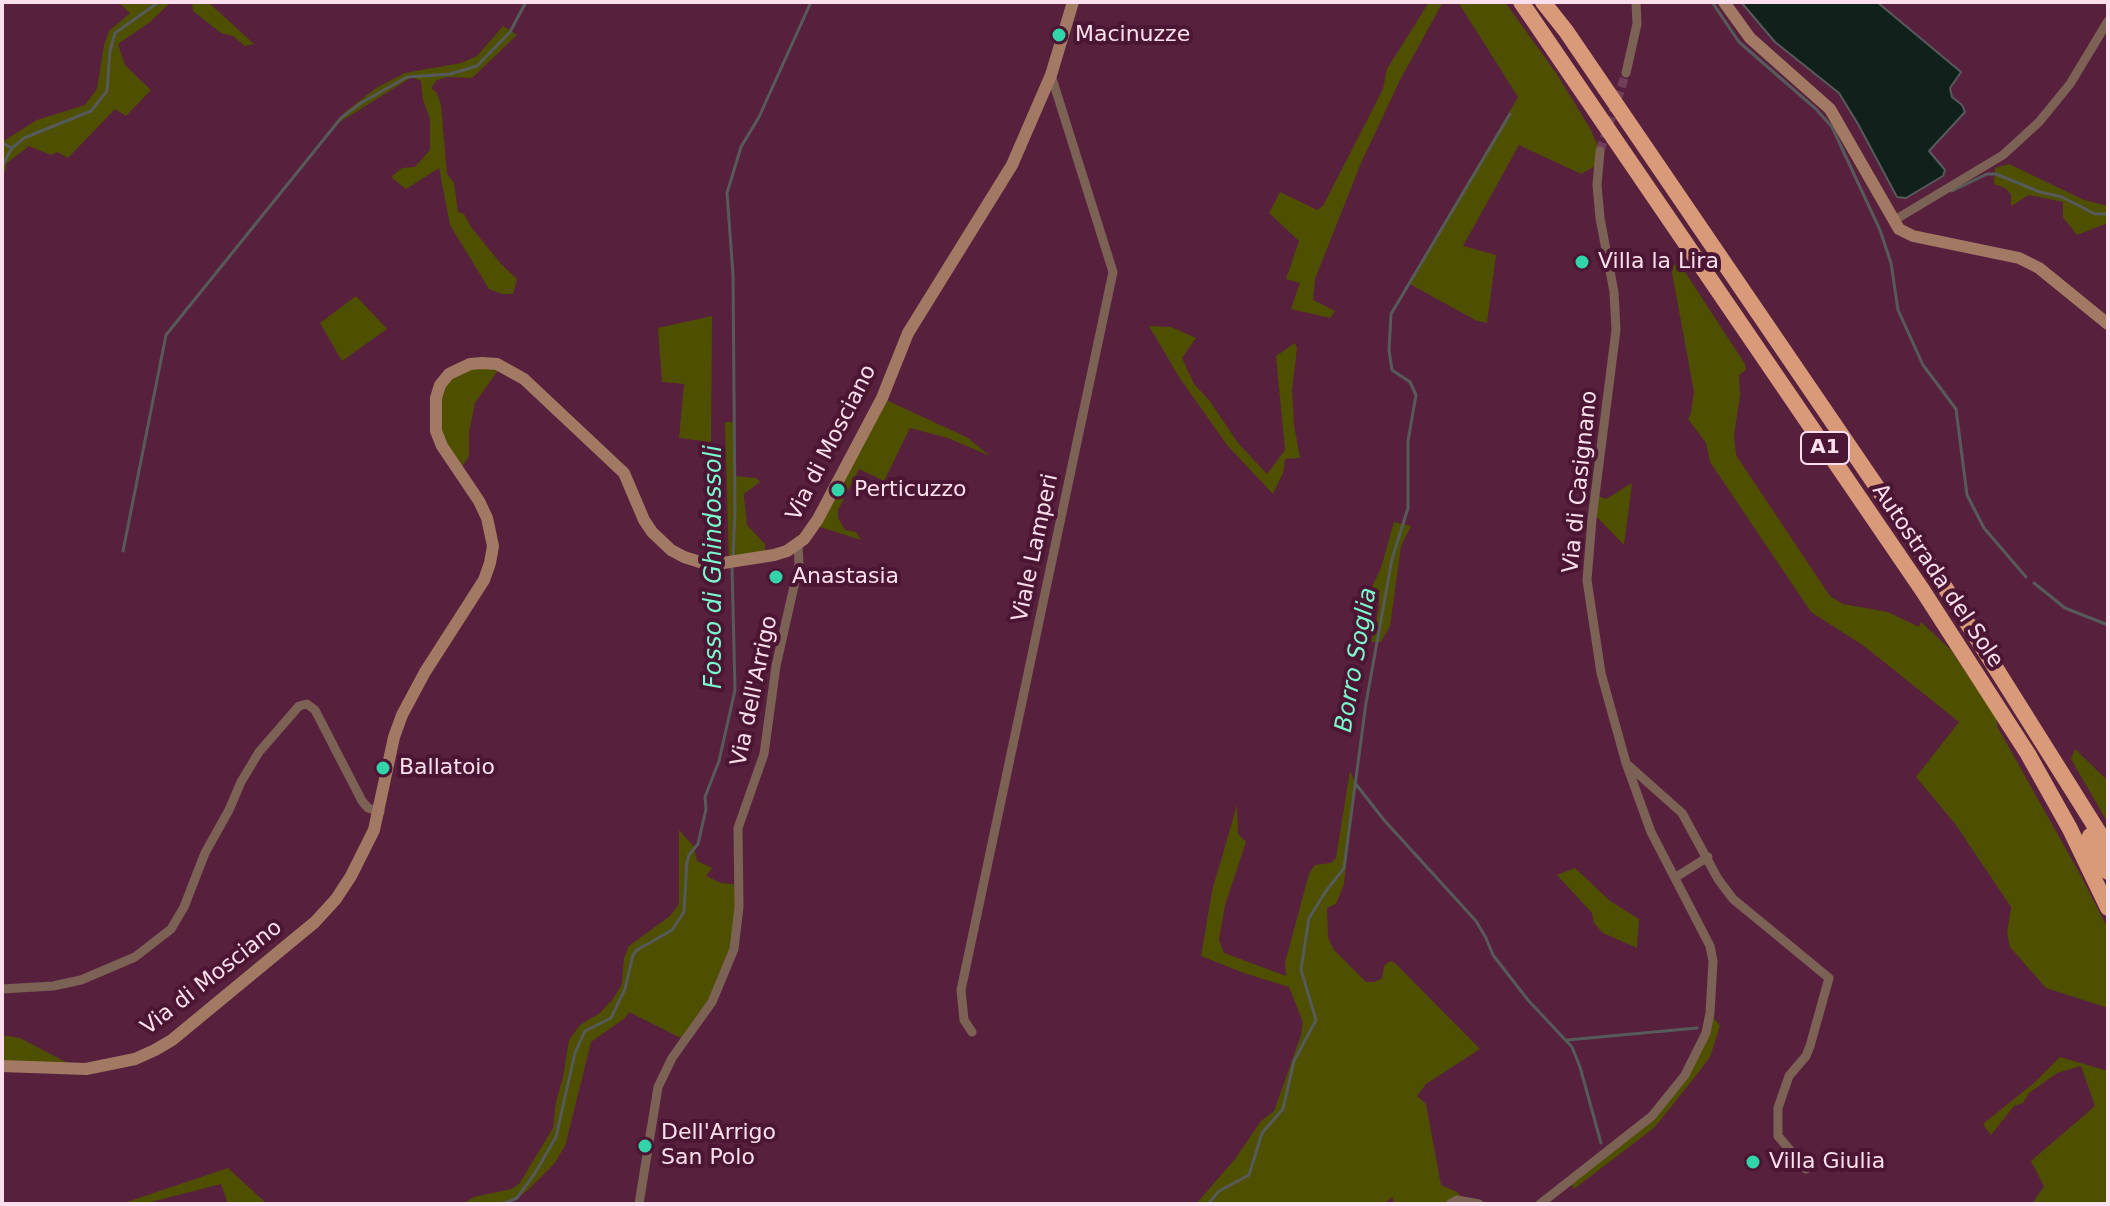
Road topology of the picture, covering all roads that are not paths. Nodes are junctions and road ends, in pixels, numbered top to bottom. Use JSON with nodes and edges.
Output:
{"nodes":[{"id":1,"x":1073,"y":2,"type":"edge"},
{"id":2,"x":1521,"y":2,"type":"edge"},
{"id":3,"x":1543,"y":2,"type":"edge"},
{"id":4,"x":1636,"y":2,"type":"edge"},
{"id":5,"x":1724,"y":2,"type":"edge"},
{"id":6,"x":2108,"y":21,"type":"edge"},
{"id":7,"x":1626,"y":73,"type":"tunnel mouth"},
{"id":8,"x":1051,"y":75,"type":"junction"},
{"id":9,"x":1600,"y":151,"type":"tunnel mouth"},
{"id":10,"x":1893,"y":221,"type":"junction"},
{"id":11,"x":2108,"y":324,"type":"edge"},
{"id":12,"x":798,"y":544,"type":"junction"},
{"id":13,"x":2043,"y":741,"type":"junction"},
{"id":14,"x":1626,"y":763,"type":"junction"},
{"id":15,"x":380,"y":812,"type":"junction"},
{"id":16,"x":2108,"y":847,"type":"edge"},
{"id":17,"x":1708,"y":857,"type":"junction"},
{"id":18,"x":2108,"y":872,"type":"edge"},
{"id":19,"x":1676,"y":877,"type":"junction"},
{"id":20,"x":2108,"y":908,"type":"edge"},
{"id":21,"x":2,"y":989,"type":"edge"},
{"id":22,"x":972,"y":1032,"type":"dead end"},
{"id":23,"x":2,"y":1066,"type":"edge"},
{"id":24,"x":1806,"y":1169,"type":"dead end"},
{"id":25,"x":639,"y":1204,"type":"edge"},
{"id":26,"x":1450,"y":1204,"type":"edge"},
{"id":27,"x":1479,"y":1204,"type":"edge"},
{"id":28,"x":1540,"y":1204,"type":"edge"}],
"edges":[{"from":1,"to":8,"type":"main road","name":"Via di Mosciano"},
{"from":2,"to":20,"type":"highway","name":"Autostrada del Sole","number":"A1"},
{"from":3,"to":13,"type":"highway","name":"Autostrada del Sole","number":"A1"},
{"from":4,"to":7,"type":"street"},
{"from":5,"to":10,"type":"main road"},
{"from":6,"to":10,"type":"street"},
{"from":8,"to":12,"type":"main road","name":"Via di Mosciano"},
{"from":8,"to":22,"type":"street","name":"Viale Lamperi"},
{"from":9,"to":14,"type":"street","name":"Via di Casignano"},
{"from":10,"to":11,"type":"main road"},
{"from":12,"to":15,"type":"main road","name":"Via di Mosciano"},
{"from":12,"to":25,"type":"street","name":"Via dell'Arrigo"},
{"from":13,"to":16,"type":"highway","name":"Autostrada del Sole","number":"A1"},
{"from":13,"to":18,"type":"highway","name":"Autostrada del Sole","number":"A1"},
{"from":14,"to":17,"type":"street"},
{"from":14,"to":19,"type":"street","name":"Via di Casignano"},
{"from":15,"to":21,"type":"street"},
{"from":15,"to":23,"type":"main road","name":"Via di Mosciano"},
{"from":17,"to":19,"type":"street"},
{"from":17,"to":24,"type":"street"},
{"from":19,"to":28,"type":"street","name":"Via di Casignano"},
{"from":26,"to":27,"type":"street"}]}
